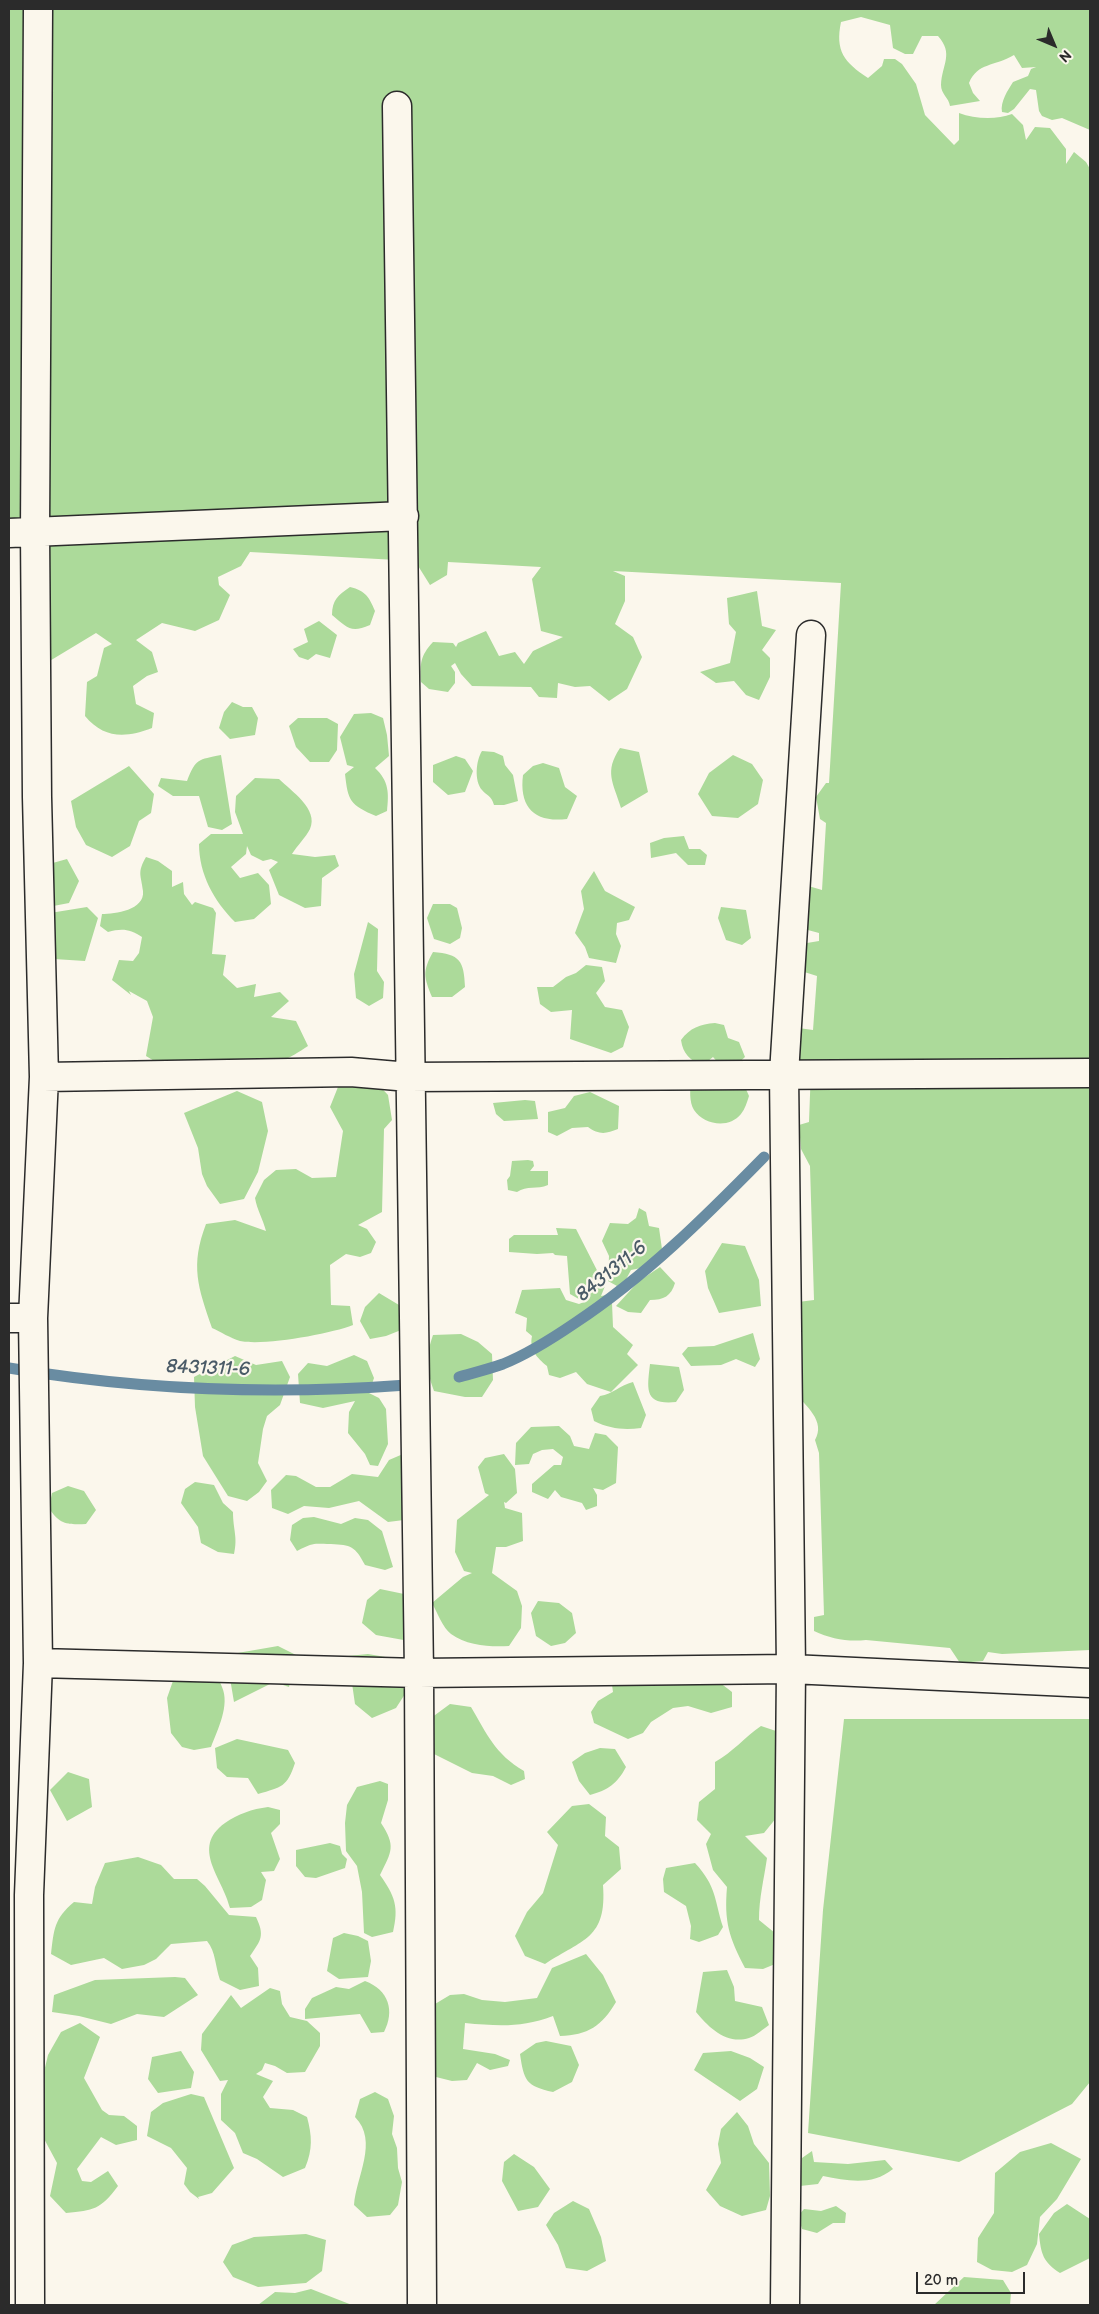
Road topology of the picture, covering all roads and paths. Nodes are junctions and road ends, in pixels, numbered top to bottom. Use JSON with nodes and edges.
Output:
{"nodes":[{"id":1,"x":38,"y":9,"type":"edge"},
{"id":2,"x":397,"y":106,"type":"dead end"},
{"id":3,"x":404,"y":516,"type":"junction"},
{"id":4,"x":35,"y":531,"type":"junction"},
{"id":5,"x":9,"y":532,"type":"edge"},
{"id":6,"x":811,"y":635,"type":"dead end"},
{"id":7,"x":1090,"y":1073,"type":"edge"},
{"id":8,"x":784,"y":1074,"type":"junction"},
{"id":9,"x":44,"y":1077,"type":"junction"},
{"id":10,"x":410,"y":1077,"type":"junction"},
{"id":11,"x":21,"y":1318,"type":"edge"},
{"id":12,"x":38,"y":1663,"type":"junction"},
{"id":13,"x":791,"y":1669,"type":"junction"},
{"id":14,"x":420,"y":1672,"type":"junction"},
{"id":15,"x":1090,"y":1683,"type":"edge"},
{"id":16,"x":19,"y":1895,"type":"edge"},
{"id":17,"x":30,"y":2305,"type":"edge"},
{"id":18,"x":422,"y":2305,"type":"edge"},
{"id":19,"x":785,"y":2305,"type":"edge"}],
"edges":[{"from":1,"to":4,"type":"street"},
{"from":2,"to":3,"type":"street"},
{"from":3,"to":4,"type":"street"},
{"from":3,"to":10,"type":"street"},
{"from":4,"to":5,"type":"street"},
{"from":4,"to":9,"type":"street"},
{"from":6,"to":8,"type":"street"},
{"from":7,"to":8,"type":"street"},
{"from":8,"to":10,"type":"street"},
{"from":8,"to":13,"type":"street"},
{"from":9,"to":10,"type":"street"},
{"from":9,"to":11,"type":"street"},
{"from":10,"to":14,"type":"street"},
{"from":11,"to":12,"type":"street"},
{"from":12,"to":14,"type":"street"},
{"from":12,"to":16,"type":"street"},
{"from":13,"to":14,"type":"street"},
{"from":13,"to":15,"type":"street"},
{"from":13,"to":19,"type":"street"},
{"from":14,"to":18,"type":"street"},
{"from":16,"to":17,"type":"street"}]}
